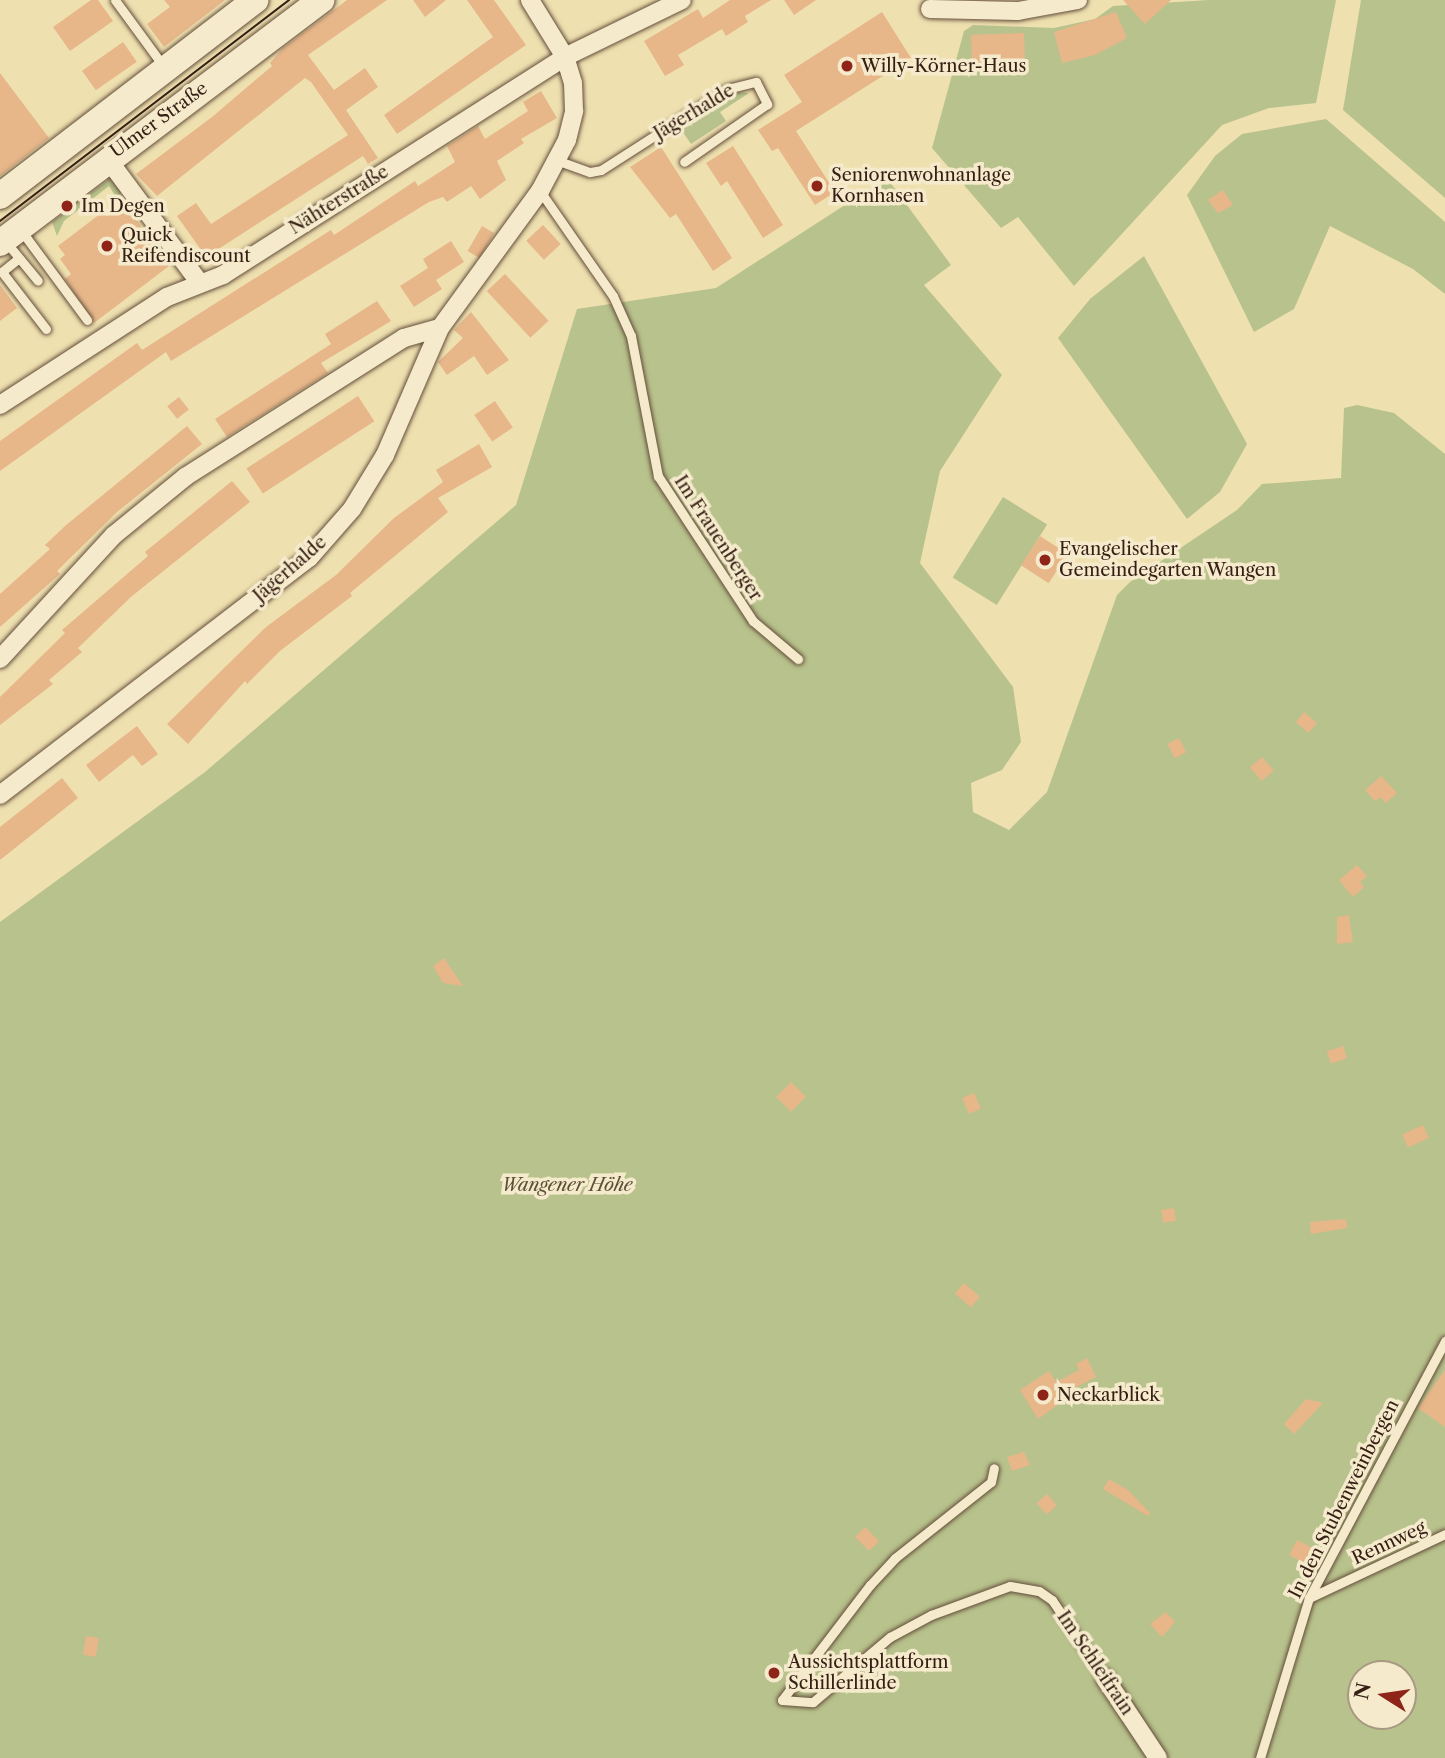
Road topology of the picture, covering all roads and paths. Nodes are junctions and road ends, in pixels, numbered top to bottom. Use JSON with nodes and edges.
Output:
{"nodes":[{"id":1,"x":115,"y":0,"type":"edge"},
{"id":2,"x":255,"y":0,"type":"edge"},
{"id":3,"x":321,"y":0,"type":"edge"},
{"id":4,"x":530,"y":0,"type":"edge"},
{"id":5,"x":1078,"y":0,"type":"edge"},
{"id":6,"x":672,"y":2,"type":"edge"},
{"id":7,"x":930,"y":9,"type":"dead end"},
{"id":8,"x":565,"y":57,"type":"junction"},
{"id":9,"x":165,"y":69,"type":"junction"},
{"id":10,"x":107,"y":158,"type":"junction"},
{"id":11,"x":559,"y":160,"type":"junction"},
{"id":12,"x":684,"y":162,"type":"dead end"},
{"id":13,"x":540,"y":191,"type":"junction"},
{"id":14,"x":0,"y":196,"type":"edge"},
{"id":15,"x":11,"y":242,"type":"edge"},
{"id":16,"x":38,"y":281,"type":"dead end"},
{"id":17,"x":199,"y":282,"type":"junction"},
{"id":18,"x":87,"y":320,"type":"dead end"},
{"id":19,"x":440,"y":328,"type":"junction"},
{"id":20,"x":46,"y":329,"type":"dead end"},
{"id":21,"x":0,"y":405,"type":"edge"},
{"id":22,"x":0,"y":659,"type":"edge"},
{"id":23,"x":798,"y":659,"type":"dead end"},
{"id":24,"x":0,"y":795,"type":"edge"},
{"id":25,"x":1445,"y":1341,"type":"edge"},
{"id":26,"x":994,"y":1468,"type":"dead end"},
{"id":27,"x":1445,"y":1534,"type":"edge"},
{"id":28,"x":1309,"y":1598,"type":"junction"},
{"id":29,"x":1105,"y":1678,"type":"joint"},
{"id":30,"x":1158,"y":1758,"type":"edge"},
{"id":31,"x":1260,"y":1758,"type":"edge"}],
"edges":[{"from":1,"to":9,"type":"lane"},
{"from":2,"to":9,"type":"street","name":"Ulmer Straße"},
{"from":3,"to":10,"type":"street","name":"Ulmer Straße"},
{"from":4,"to":8,"type":"street","name":"Jägerhalde"},
{"from":5,"to":7,"type":"street"},
{"from":6,"to":8,"type":"street","name":"Nähterstraße"},
{"from":8,"to":11,"type":"street","name":"Jägerhalde"},
{"from":8,"to":17,"type":"street","name":"Nähterstraße"},
{"from":9,"to":14,"type":"street","name":"Ulmer Straße"},
{"from":10,"to":15,"type":"street","name":"Ulmer Straße"},
{"from":10,"to":17,"type":"street"},
{"from":11,"to":12,"type":"lane","name":"Jägerhalde"},
{"from":11,"to":13,"type":"street","name":"Jägerhalde"},
{"from":13,"to":19,"type":"street","name":"Jägerhalde"},
{"from":13,"to":23,"type":"lane","name":"Im Frauenberger"},
{"from":15,"to":16,"type":"lane"},
{"from":15,"to":18,"type":"lane"},
{"from":15,"to":20,"type":"lane"},
{"from":17,"to":21,"type":"street","name":"Nähterstraße"},
{"from":19,"to":22,"type":"street"},
{"from":19,"to":24,"type":"street","name":"Jägerhalde"},
{"from":25,"to":28,"type":"lane","name":"In den Stubenweinbergen"},
{"from":26,"to":29,"type":"lane","name":"Im Schleifrain"},
{"from":27,"to":28,"type":"lane","name":"Rennweg"},
{"from":28,"to":31,"type":"lane","name":"In den Stubenweinbergen"},
{"from":29,"to":30,"type":"street","name":"Im Schleifrain"}]}
